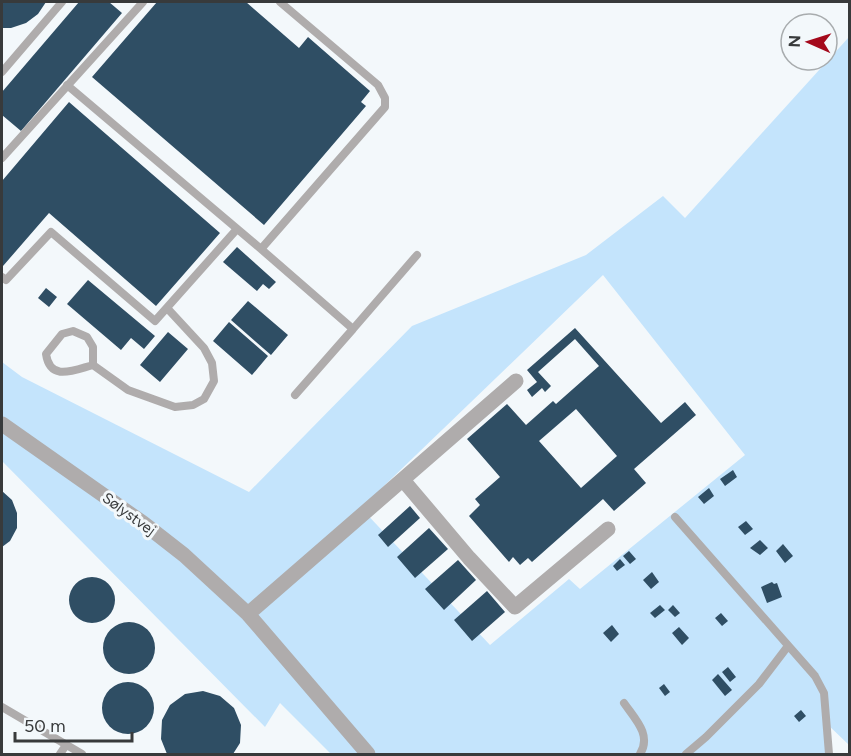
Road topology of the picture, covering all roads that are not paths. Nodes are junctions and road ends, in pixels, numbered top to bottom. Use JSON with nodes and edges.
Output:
{"nodes":[{"id":1,"x":62,"y":2,"type":"edge"},
{"id":2,"x":143,"y":2,"type":"edge"},
{"id":3,"x":280,"y":2,"type":"edge"},
{"id":4,"x":2,"y":72,"type":"edge"},
{"id":5,"x":67,"y":85,"type":"junction"},
{"id":6,"x":2,"y":159,"type":"edge"},
{"id":7,"x":237,"y":229,"type":"junction"},
{"id":8,"x":261,"y":249,"type":"junction"},
{"id":9,"x":417,"y":255,"type":"dead end"},
{"id":10,"x":2,"y":277,"type":"edge"},
{"id":11,"x":167,"y":308,"type":"junction"},
{"id":12,"x":353,"y":329,"type":"junction"},
{"id":13,"x":93,"y":365,"type":"junction"},
{"id":14,"x":516,"y":381,"type":"dead end"},
{"id":15,"x":295,"y":395,"type":"dead end"},
{"id":16,"x":2,"y":424,"type":"edge"},
{"id":17,"x":403,"y":480,"type":"junction"},
{"id":18,"x":675,"y":517,"type":"dead end"},
{"id":19,"x":608,"y":529,"type":"dead end"},
{"id":20,"x":248,"y":614,"type":"junction"},
{"id":21,"x":788,"y":646,"type":"junction"},
{"id":22,"x":624,"y":703,"type":"dead end"},
{"id":23,"x":2,"y":707,"type":"edge"},
{"id":24,"x":66,"y":745,"type":"junction"},
{"id":25,"x":60,"y":754,"type":"edge"},
{"id":26,"x":82,"y":754,"type":"edge"},
{"id":27,"x":368,"y":754,"type":"edge"},
{"id":28,"x":640,"y":754,"type":"edge"},
{"id":29,"x":686,"y":754,"type":"edge"},
{"id":30,"x":829,"y":754,"type":"edge"}],
"edges":[{"from":1,"to":4,"type":"lane"},
{"from":2,"to":5,"type":"lane"},
{"from":3,"to":8,"type":"lane"},
{"from":5,"to":6,"type":"lane"},
{"from":5,"to":7,"type":"lane"},
{"from":7,"to":8,"type":"lane"},
{"from":7,"to":11,"type":"lane"},
{"from":8,"to":12,"type":"lane"},
{"from":9,"to":12,"type":"lane"},
{"from":10,"to":11,"type":"lane"},
{"from":11,"to":13,"type":"lane"},
{"from":12,"to":15,"type":"lane"},
{"from":13,"to":13,"type":"lane"},
{"from":14,"to":17,"type":"street"},
{"from":16,"to":20,"type":"street","name":"Sølystvej"},
{"from":17,"to":19,"type":"street"},
{"from":17,"to":20,"type":"street"},
{"from":18,"to":21,"type":"lane"},
{"from":20,"to":27,"type":"street","name":"Sølystvej"},
{"from":21,"to":29,"type":"lane"},
{"from":21,"to":30,"type":"lane"},
{"from":22,"to":28,"type":"lane"},
{"from":23,"to":24,"type":"lane"},
{"from":24,"to":25,"type":"lane"},
{"from":24,"to":26,"type":"lane"}]}
